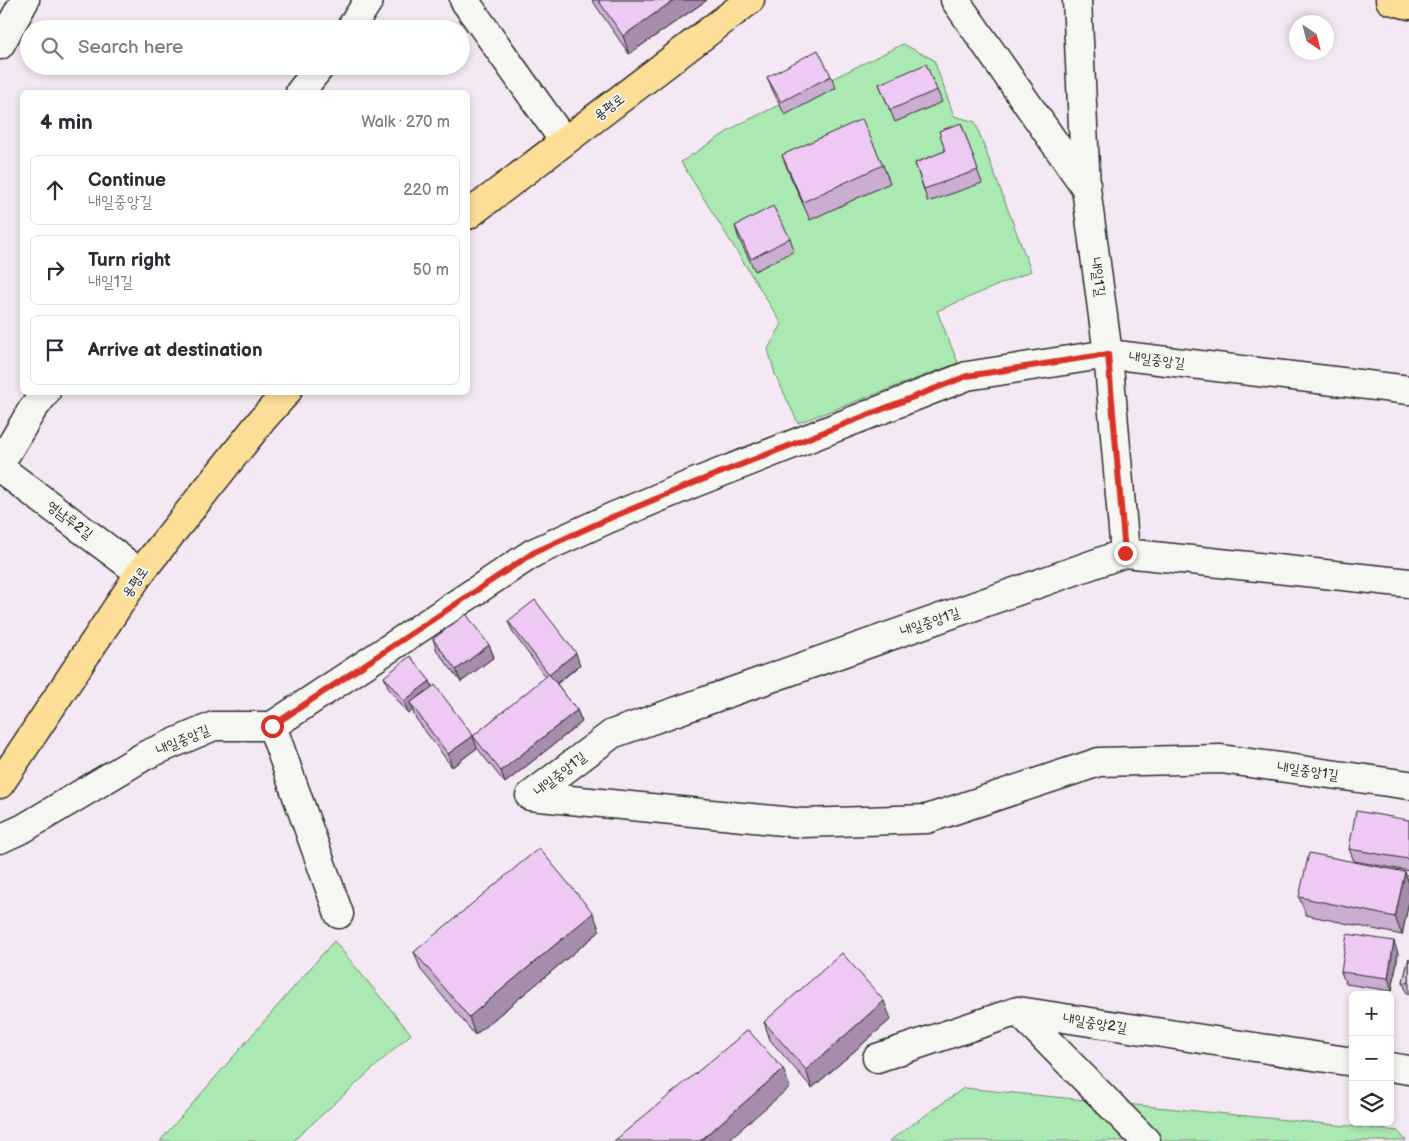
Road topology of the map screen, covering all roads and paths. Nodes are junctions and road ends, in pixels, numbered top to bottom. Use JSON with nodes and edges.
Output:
{"nodes":[{"id":1,"x":24,"y":0,"type":"edge"},
{"id":2,"x":368,"y":0,"type":"edge"},
{"id":3,"x":464,"y":0,"type":"edge"},
{"id":4,"x":750,"y":0,"type":"edge"},
{"id":5,"x":955,"y":0,"type":"edge"},
{"id":6,"x":1077,"y":0,"type":"edge"},
{"id":7,"x":1390,"y":0,"type":"edge"},
{"id":8,"x":1409,"y":5,"type":"edge"},
{"id":9,"x":356,"y":20,"type":"edge"},
{"id":10,"x":0,"y":45,"type":"edge"},
{"id":11,"x":314,"y":75,"type":"edge"},
{"id":12,"x":302,"y":90,"type":"edge"},
{"id":13,"x":564,"y":141,"type":"junction"},
{"id":14,"x":1086,"y":188,"type":"junction"},
{"id":15,"x":470,"y":213,"type":"edge"},
{"id":16,"x":1108,"y":354,"type":"junction"},
{"id":17,"x":1409,"y":390,"type":"edge"},
{"id":18,"x":44,"y":395,"type":"edge"},
{"id":19,"x":284,"y":395,"type":"edge"},
{"id":20,"x":0,"y":464,"type":"edge"},
{"id":21,"x":0,"y":468,"type":"edge"},
{"id":22,"x":1125,"y":553,"type":"junction"},
{"id":23,"x":140,"y":573,"type":"junction"},
{"id":24,"x":1409,"y":584,"type":"edge"},
{"id":25,"x":272,"y":726,"type":"junction"},
{"id":26,"x":0,"y":784,"type":"edge"},
{"id":27,"x":1409,"y":785,"type":"edge"},
{"id":28,"x":0,"y":839,"type":"edge"},
{"id":29,"x":339,"y":914,"type":"dead end"},
{"id":30,"x":1018,"y":1011,"type":"junction"},
{"id":31,"x":877,"y":1058,"type":"dead end"},
{"id":32,"x":1349,"y":1061,"type":"edge"},
{"id":33,"x":1394,"y":1068,"type":"edge"},
{"id":34,"x":1409,"y":1070,"type":"edge"},
{"id":35,"x":1146,"y":1141,"type":"edge"}],
"edges":[{"from":1,"to":10,"type":"street"},
{"from":2,"to":9,"type":"street"},
{"from":3,"to":13,"type":"street"},
{"from":4,"to":13,"type":"main road","name":"용평로"},
{"from":5,"to":14,"type":"street"},
{"from":6,"to":14,"type":"street","name":"내일1길"},
{"from":7,"to":8,"type":"main road"},
{"from":11,"to":12,"type":"street"},
{"from":13,"to":15,"type":"main road","name":"용평로"},
{"from":14,"to":16,"type":"street","name":"내일1길"},
{"from":16,"to":17,"type":"street","name":"내일중앙길"},
{"from":16,"to":22,"type":"street","name":"내일1길"},
{"from":16,"to":25,"type":"street","name":"내일중앙길"},
{"from":18,"to":20,"type":"street"},
{"from":19,"to":23,"type":"main road","name":"용평로"},
{"from":21,"to":23,"type":"street","name":"영남루2길"},
{"from":22,"to":24,"type":"street","name":"내일중앙1길"},
{"from":22,"to":27,"type":"street","name":"내일중앙1길"},
{"from":23,"to":26,"type":"main road","name":"용평로"},
{"from":25,"to":28,"type":"street","name":"내일중앙길"},
{"from":25,"to":29,"type":"street"},
{"from":30,"to":31,"type":"street"},
{"from":30,"to":32,"type":"street","name":"내일중앙2길"},
{"from":30,"to":35,"type":"street"},
{"from":33,"to":34,"type":"street"}]}
